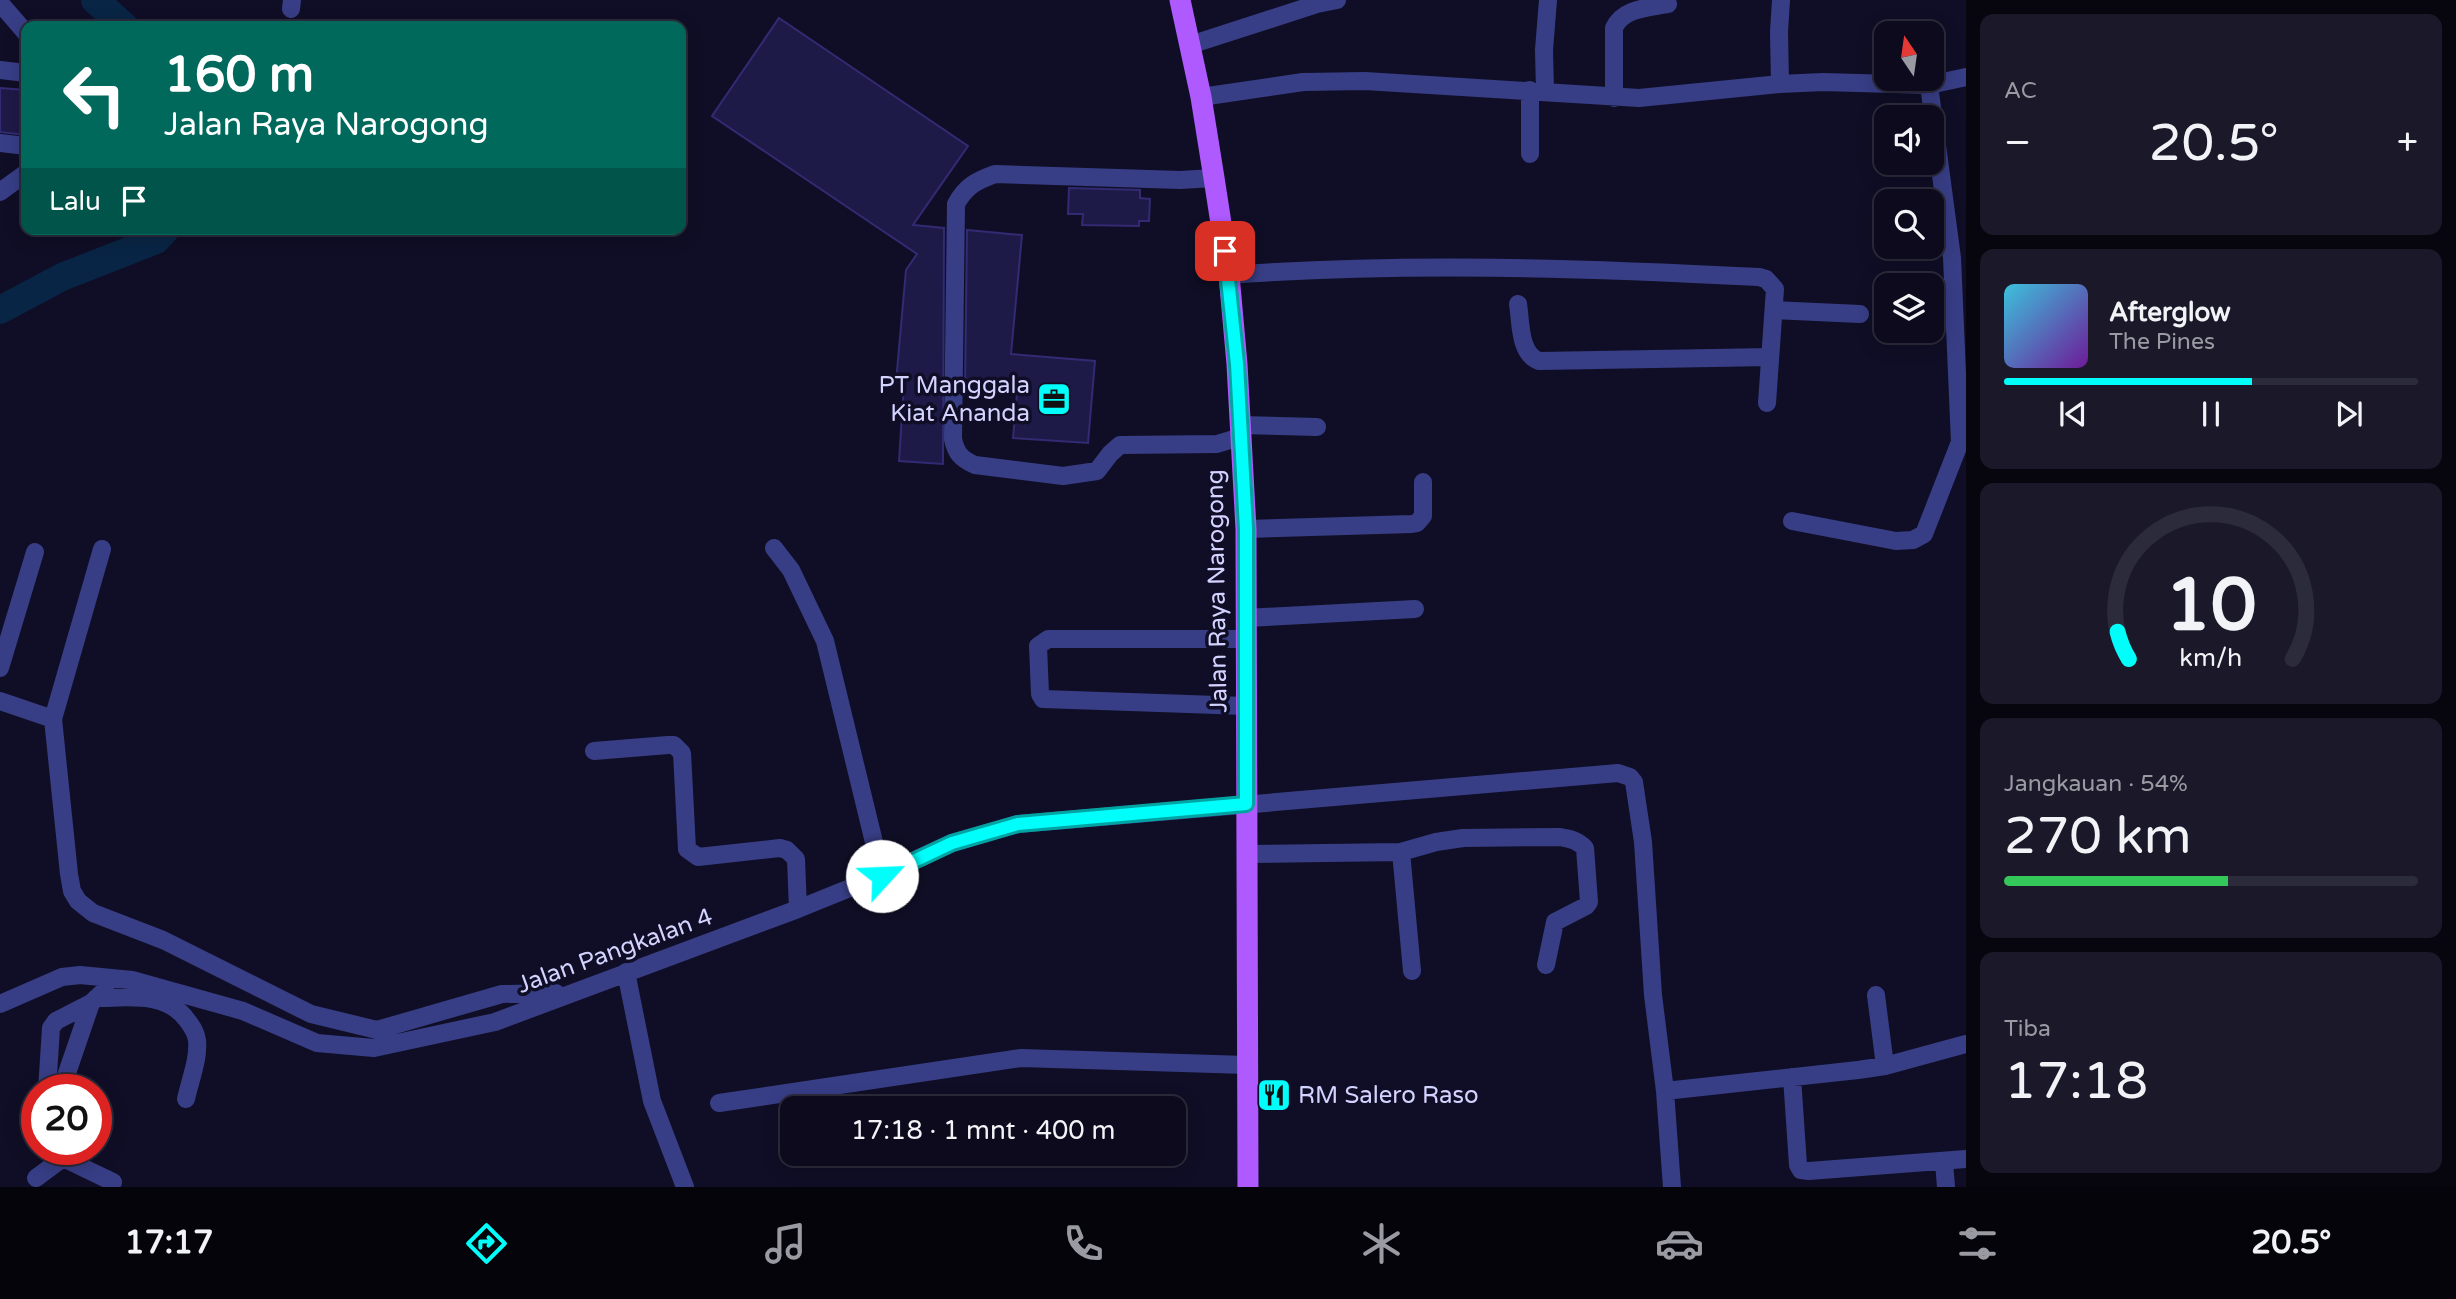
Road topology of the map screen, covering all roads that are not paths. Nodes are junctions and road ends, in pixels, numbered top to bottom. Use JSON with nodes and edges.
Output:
{"nodes":[{"id":1,"x":1180,"y":0,"type":"edge"},
{"id":2,"x":1337,"y":0,"type":"edge"},
{"id":3,"x":1548,"y":0,"type":"edge"},
{"id":4,"x":1781,"y":0,"type":"edge"},
{"id":5,"x":0,"y":3,"type":"edge"},
{"id":6,"x":1668,"y":4,"type":"dead end"},
{"id":7,"x":21,"y":27,"type":"edge"},
{"id":8,"x":1190,"y":45,"type":"junction"},
{"id":9,"x":0,"y":70,"type":"edge"},
{"id":10,"x":21,"y":72,"type":"edge"},
{"id":11,"x":1966,"y":77,"type":"edge"},
{"id":12,"x":1874,"y":82,"type":"edge"},
{"id":13,"x":1944,"y":82,"type":"edge"},
{"id":14,"x":1780,"y":84,"type":"junction"},
{"id":15,"x":1537,"y":91,"type":"junction"},
{"id":16,"x":1930,"y":91,"type":"edge"},
{"id":17,"x":1201,"y":97,"type":"junction"},
{"id":18,"x":1614,"y":98,"type":"junction"},
{"id":19,"x":0,"y":143,"type":"edge"},
{"id":20,"x":21,"y":145,"type":"edge"},
{"id":21,"x":1530,"y":154,"type":"dead end"},
{"id":22,"x":21,"y":177,"type":"edge"},
{"id":23,"x":1214,"y":178,"type":"junction"},
{"id":24,"x":0,"y":192,"type":"edge"},
{"id":25,"x":1959,"y":257,"type":"edge"},
{"id":26,"x":1229,"y":275,"type":"junction"},
{"id":27,"x":1518,"y":304,"type":"dead end"},
{"id":28,"x":1775,"y":310,"type":"junction"},
{"id":29,"x":1860,"y":314,"type":"dead end"},
{"id":30,"x":1770,"y":357,"type":"junction"},
{"id":31,"x":1767,"y":403,"type":"dead end"},
{"id":32,"x":1317,"y":427,"type":"dead end"},
{"id":33,"x":1240,"y":431,"type":"junction"},
{"id":34,"x":1963,"y":441,"type":"edge"},
{"id":35,"x":1423,"y":482,"type":"dead end"},
{"id":36,"x":1792,"y":521,"type":"dead end"},
{"id":37,"x":1246,"y":529,"type":"junction"},
{"id":38,"x":774,"y":548,"type":"dead end"},
{"id":39,"x":103,"y":549,"type":"dead end"},
{"id":40,"x":35,"y":552,"type":"dead end"},
{"id":41,"x":1415,"y":608,"type":"dead end"},
{"id":42,"x":1246,"y":629,"type":"junction"},
{"id":43,"x":0,"y":668,"type":"edge"},
{"id":44,"x":0,"y":701,"type":"edge"},
{"id":45,"x":1246,"y":706,"type":"junction"},
{"id":46,"x":53,"y":719,"type":"junction"},
{"id":47,"x":594,"y":751,"type":"dead end"},
{"id":48,"x":1246,"y":804,"type":"junction"},
{"id":49,"x":1401,"y":852,"type":"junction"},
{"id":50,"x":1246,"y":855,"type":"junction"},
{"id":51,"x":882,"y":876,"type":"junction"},
{"id":52,"x":798,"y":909,"type":"junction"},
{"id":53,"x":1546,"y":965,"type":"dead end"},
{"id":54,"x":1412,"y":971,"type":"dead end"},
{"id":55,"x":626,"y":972,"type":"junction"},
{"id":56,"x":114,"y":979,"type":"junction"},
{"id":57,"x":570,"y":993,"type":"junction"},
{"id":58,"x":1876,"y":995,"type":"dead end"},
{"id":59,"x":93,"y":1000,"type":"junction"},
{"id":60,"x":0,"y":1004,"type":"edge"},
{"id":61,"x":1966,"y":1044,"type":"edge"},
{"id":62,"x":1247,"y":1065,"type":"junction"},
{"id":63,"x":1885,"y":1066,"type":"junction"},
{"id":64,"x":48,"y":1074,"type":"edge"},
{"id":65,"x":67,"y":1074,"type":"edge"},
{"id":66,"x":1792,"y":1077,"type":"junction"},
{"id":67,"x":1665,"y":1091,"type":"junction"},
{"id":68,"x":186,"y":1099,"type":"dead end"},
{"id":69,"x":719,"y":1103,"type":"dead end"},
{"id":70,"x":1966,"y":1159,"type":"edge"},
{"id":71,"x":1944,"y":1162,"type":"junction"},
{"id":72,"x":51,"y":1165,"type":"edge"},
{"id":73,"x":83,"y":1165,"type":"edge"},
{"id":74,"x":36,"y":1178,"type":"dead end"},
{"id":75,"x":113,"y":1182,"type":"dead end"},
{"id":76,"x":685,"y":1187,"type":"edge"},
{"id":77,"x":1248,"y":1187,"type":"edge"},
{"id":78,"x":1672,"y":1187,"type":"edge"},
{"id":79,"x":1946,"y":1187,"type":"edge"}],
"edges":[{"from":1,"to":8,"type":"main road","name":"Jalan Raya Narogong"},
{"from":2,"to":8,"type":"street"},
{"from":3,"to":15,"type":"street"},
{"from":4,"to":14,"type":"street"},
{"from":5,"to":7,"type":"street"},
{"from":6,"to":18,"type":"street"},
{"from":8,"to":17,"type":"main road","name":"Jalan Raya Narogong"},
{"from":9,"to":10,"type":"street"},
{"from":11,"to":13,"type":"street"},
{"from":12,"to":14,"type":"street"},
{"from":14,"to":18,"type":"street"},
{"from":15,"to":17,"type":"street"},
{"from":15,"to":18,"type":"street"},
{"from":15,"to":21,"type":"street"},
{"from":16,"to":25,"type":"street"},
{"from":17,"to":23,"type":"main road","name":"Jalan Raya Narogong"},
{"from":19,"to":20,"type":"street"},
{"from":22,"to":24,"type":"street"},
{"from":23,"to":26,"type":"main road","name":"Jalan Raya Narogong"},
{"from":23,"to":33,"type":"street"},
{"from":25,"to":34,"type":"street"},
{"from":26,"to":28,"type":"street"},
{"from":26,"to":33,"type":"main road","name":"Jalan Raya Narogong"},
{"from":27,"to":30,"type":"street"},
{"from":28,"to":29,"type":"street"},
{"from":28,"to":30,"type":"street"},
{"from":30,"to":31,"type":"street"},
{"from":32,"to":33,"type":"street"},
{"from":33,"to":37,"type":"main road","name":"Jalan Raya Narogong"},
{"from":34,"to":36,"type":"street"},
{"from":35,"to":37,"type":"street"},
{"from":37,"to":42,"type":"main road","name":"Jalan Raya Narogong"},
{"from":38,"to":51,"type":"street"},
{"from":39,"to":46,"type":"street"},
{"from":40,"to":43,"type":"street"},
{"from":41,"to":42,"type":"street"},
{"from":42,"to":45,"type":"main road","name":"Jalan Raya Narogong"},
{"from":42,"to":45,"type":"street"},
{"from":44,"to":46,"type":"street"},
{"from":45,"to":48,"type":"main road","name":"Jalan Raya Narogong"},
{"from":46,"to":57,"type":"street"},
{"from":47,"to":52,"type":"street"},
{"from":48,"to":50,"type":"main road","name":"Jalan Raya Narogong"},
{"from":48,"to":51,"type":"street","name":"Jalan Pangkalan 4"},
{"from":48,"to":67,"type":"street","name":"Jalan Pangkalan 4"},
{"from":49,"to":50,"type":"street"},
{"from":49,"to":53,"type":"street"},
{"from":49,"to":54,"type":"street"},
{"from":50,"to":62,"type":"main road","name":"Jalan Raya Narogong"},
{"from":51,"to":52,"type":"street","name":"Jalan Pangkalan 4"},
{"from":52,"to":55,"type":"street","name":"Jalan Pangkalan 4"},
{"from":55,"to":57,"type":"street","name":"Jalan Pangkalan 4"},
{"from":55,"to":76,"type":"street"},
{"from":56,"to":57,"type":"street","name":"Jalan Pangkalan 4"},
{"from":56,"to":59,"type":"street"},
{"from":56,"to":60,"type":"street","name":"Jalan Pangkalan 4"},
{"from":58,"to":63,"type":"street"},
{"from":59,"to":64,"type":"street"},
{"from":59,"to":65,"type":"street"},
{"from":59,"to":68,"type":"street"},
{"from":61,"to":63,"type":"street"},
{"from":62,"to":69,"type":"street"},
{"from":62,"to":77,"type":"main road","name":"Jalan Raya Narogong"},
{"from":63,"to":66,"type":"street"},
{"from":66,"to":67,"type":"street"},
{"from":66,"to":71,"type":"street"},
{"from":67,"to":78,"type":"street"},
{"from":70,"to":71,"type":"street"},
{"from":71,"to":79,"type":"street"},
{"from":72,"to":74,"type":"street"},
{"from":73,"to":75,"type":"street"}]}
